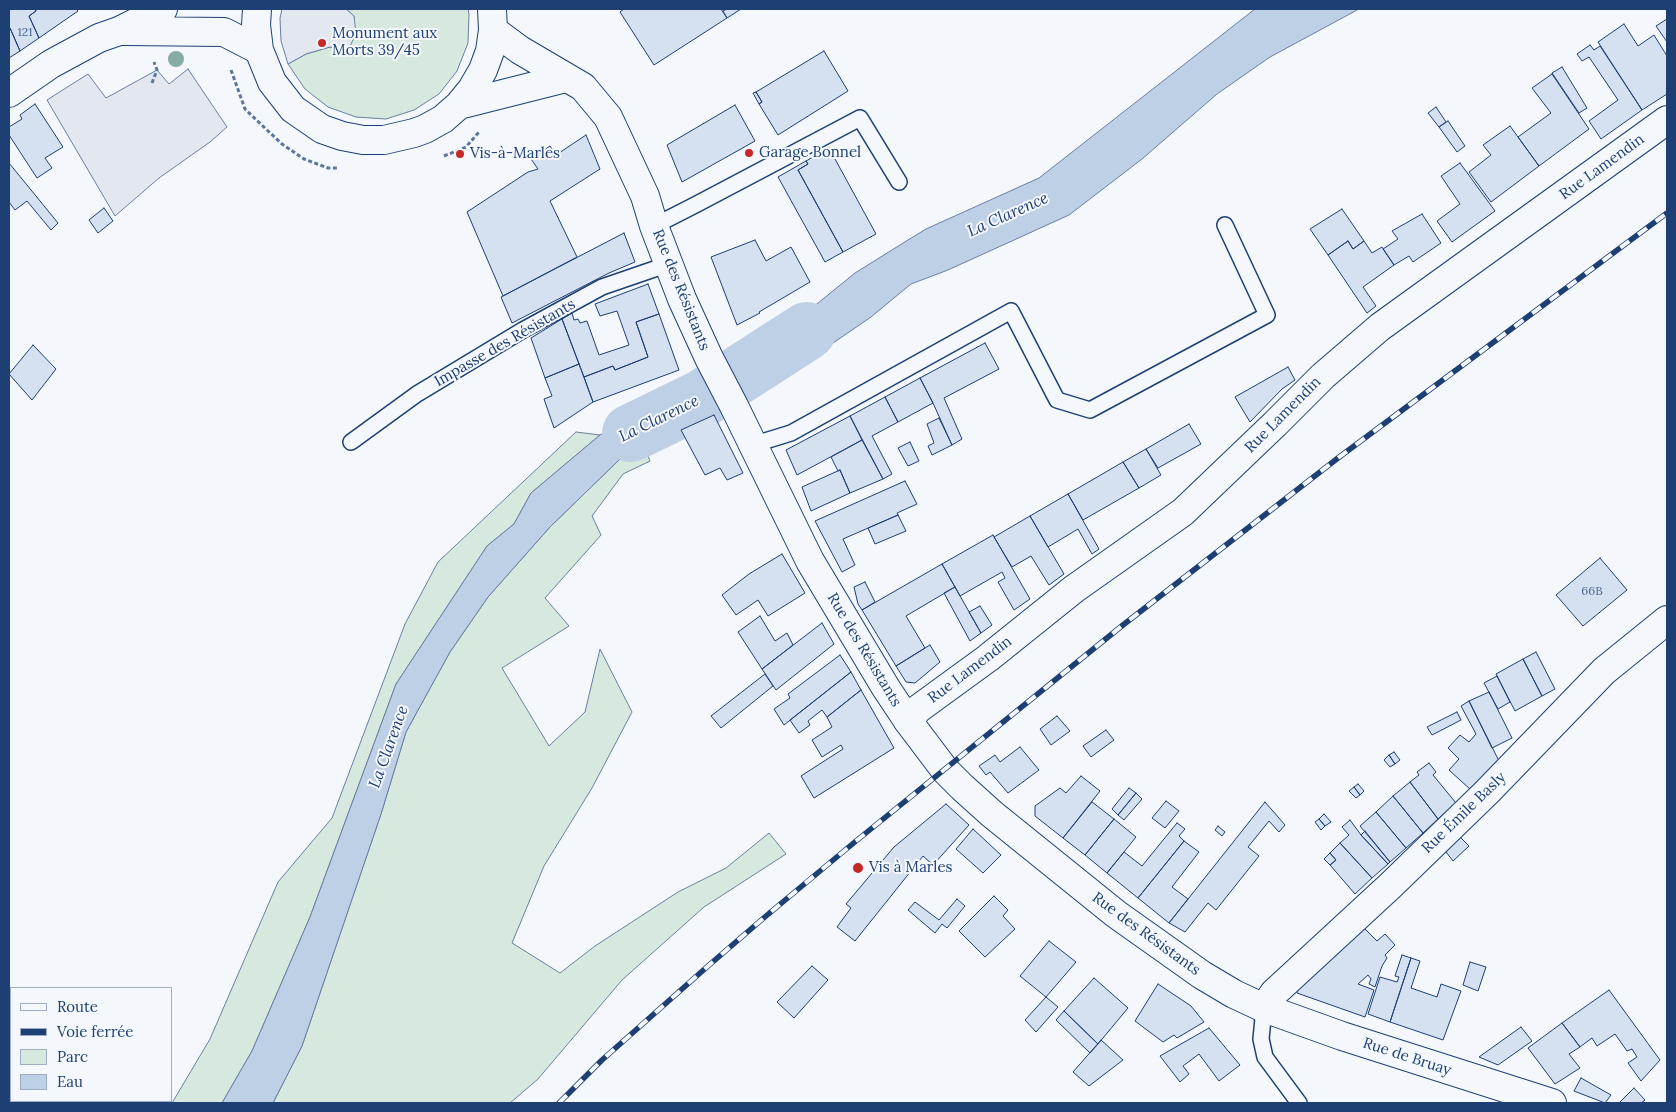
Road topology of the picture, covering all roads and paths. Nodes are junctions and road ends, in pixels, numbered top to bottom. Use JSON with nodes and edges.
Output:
{"nodes":[{"id":1,"x":162,"y":9,"type":"edge"},
{"id":2,"x":257,"y":9,"type":"edge"},
{"id":3,"x":492,"y":20,"type":"edge"},
{"id":4,"x":119,"y":31,"type":"junction"},
{"id":5,"x":259,"y":50,"type":"junction"},
{"id":6,"x":566,"y":78,"type":"junction"},
{"id":7,"x":9,"y":92,"type":"edge"},
{"id":8,"x":460,"y":105,"type":"junction"},
{"id":9,"x":1667,"y":120,"type":"edge"},
{"id":10,"x":899,"y":182,"type":"dead end"},
{"id":11,"x":1225,"y":225,"type":"dead end"},
{"id":12,"x":654,"y":226,"type":"junction"},
{"id":13,"x":669,"y":264,"type":"junction"},
{"id":14,"x":351,"y":442,"type":"dead end"},
{"id":15,"x":752,"y":445,"type":"junction"},
{"id":16,"x":1667,"y":620,"type":"edge"},
{"id":17,"x":908,"y":720,"type":"junction"},
{"id":18,"x":1264,"y":1008,"type":"junction"},
{"id":19,"x":1298,"y":1103,"type":"edge"},
{"id":20,"x":1552,"y":1103,"type":"edge"}],
"edges":[{"from":1,"to":4,"type":"main road"},
{"from":2,"to":5,"type":"main road"},
{"from":3,"to":6,"type":"main road","name":"Rue des Résistants"},
{"from":3,"to":8,"type":"main road"},
{"from":4,"to":5,"type":"main road"},
{"from":4,"to":7,"type":"main road"},
{"from":5,"to":8,"type":"main road"},
{"from":6,"to":8,"type":"main road"},
{"from":6,"to":12,"type":"main road","name":"Rue des Résistants"},
{"from":9,"to":17,"type":"main road","name":"Rue Lamendin"},
{"from":10,"to":12,"type":"lane"},
{"from":11,"to":15,"type":"lane"},
{"from":12,"to":13,"type":"main road","name":"Rue des Résistants"},
{"from":13,"to":14,"type":"lane","name":"Impasse des Résistants"},
{"from":13,"to":15,"type":"main road","name":"Rue des Résistants"},
{"from":15,"to":17,"type":"main road","name":"Rue des Résistants"},
{"from":16,"to":18,"type":"main road","name":"Rue Émile Basly"},
{"from":17,"to":18,"type":"main road","name":"Rue des Résistants"},
{"from":18,"to":19,"type":"lane"},
{"from":18,"to":20,"type":"main road","name":"Rue de Bruay"}]}
